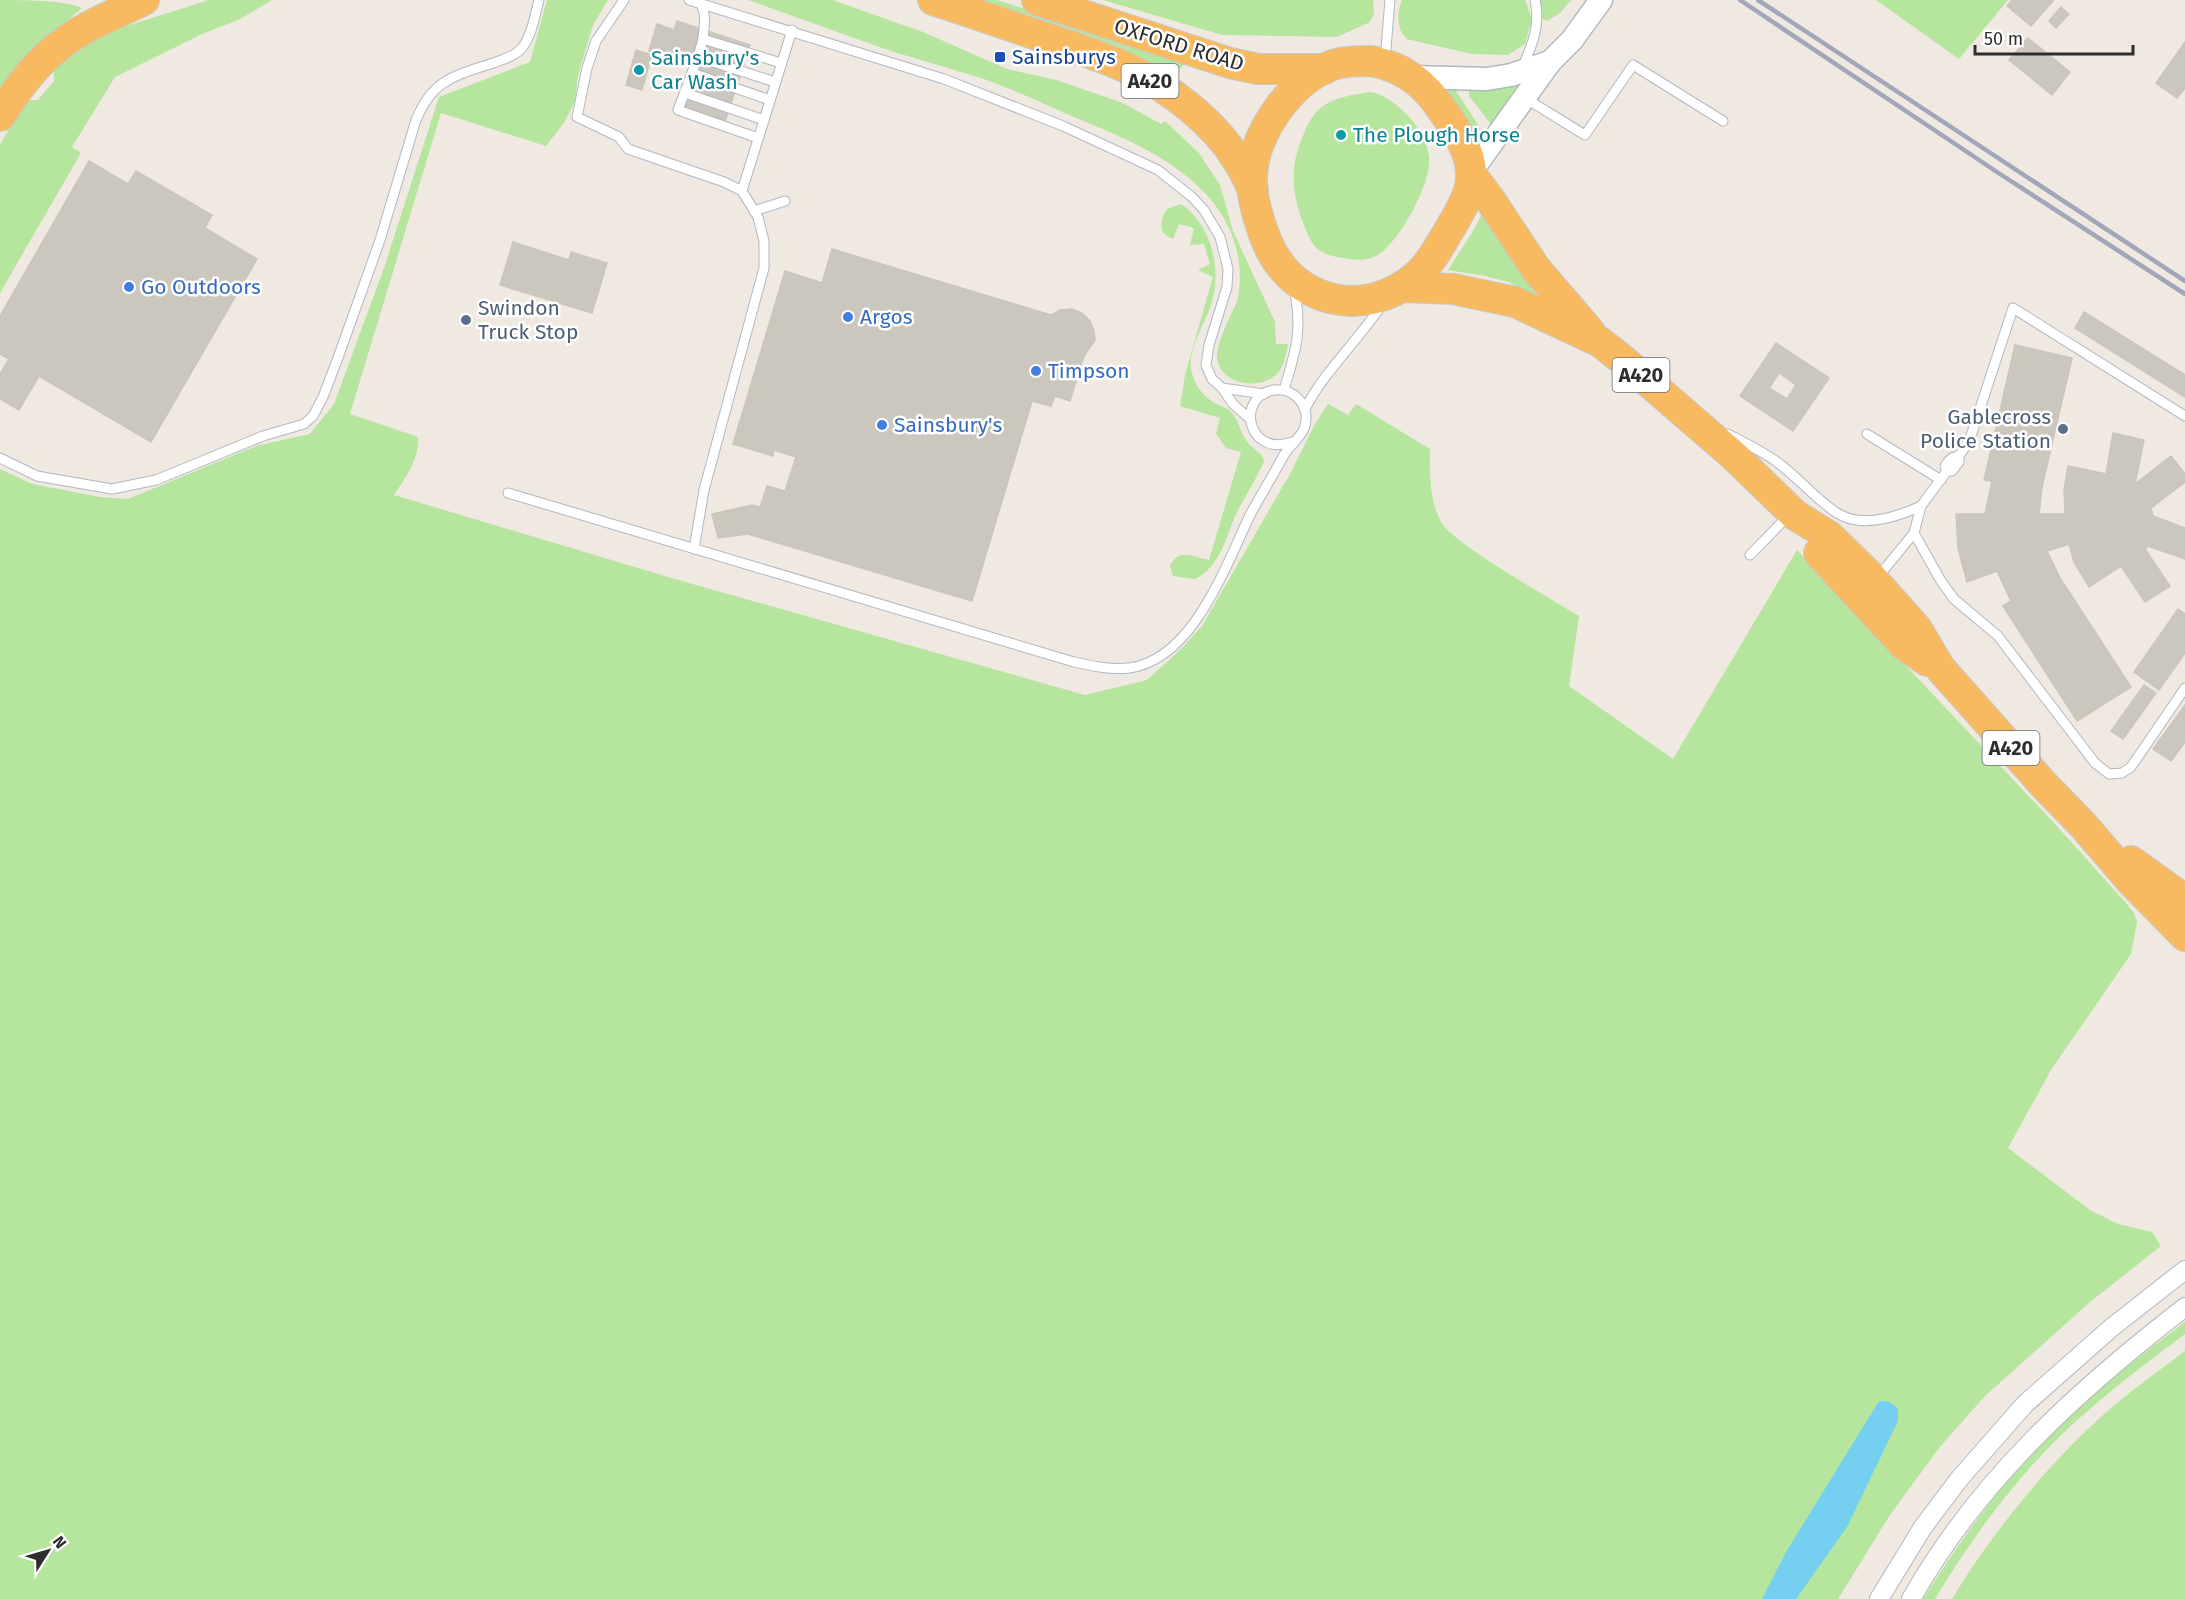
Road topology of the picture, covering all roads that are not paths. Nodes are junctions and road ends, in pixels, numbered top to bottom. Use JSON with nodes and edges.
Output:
{"nodes":[{"id":1,"x":144,"y":0,"type":"edge"},
{"id":2,"x":539,"y":0,"type":"edge"},
{"id":3,"x":624,"y":0,"type":"edge"},
{"id":4,"x":689,"y":0,"type":"edge"},
{"id":5,"x":933,"y":0,"type":"edge"},
{"id":6,"x":1037,"y":0,"type":"edge"},
{"id":7,"x":1390,"y":0,"type":"edge"},
{"id":8,"x":1535,"y":0,"type":"edge"},
{"id":9,"x":1601,"y":0,"type":"edge"},
{"id":10,"x":699,"y":3,"type":"junction"},
{"id":11,"x":792,"y":30,"type":"junction"},
{"id":12,"x":703,"y":39,"type":"junction"},
{"id":13,"x":698,"y":57,"type":"junction"},
{"id":14,"x":1550,"y":62,"type":"junction"},
{"id":15,"x":781,"y":63,"type":"junction"},
{"id":16,"x":1384,"y":64,"type":"junction"},
{"id":17,"x":1324,"y":69,"type":"junction"},
{"id":18,"x":1520,"y":72,"type":"junction"},
{"id":19,"x":692,"y":73,"type":"junction"},
{"id":20,"x":1412,"y":77,"type":"junction"},
{"id":21,"x":775,"y":82,"type":"junction"},
{"id":22,"x":685,"y":93,"type":"junction"},
{"id":23,"x":1525,"y":98,"type":"junction"},
{"id":24,"x":770,"y":100,"type":"junction"},
{"id":25,"x":0,"y":116,"type":"edge"},
{"id":26,"x":764,"y":120,"type":"junction"},
{"id":27,"x":1723,"y":121,"type":"dead end"},
{"id":28,"x":758,"y":138,"type":"junction"},
{"id":29,"x":1471,"y":173,"type":"junction"},
{"id":30,"x":1253,"y":190,"type":"junction"},
{"id":31,"x":742,"y":191,"type":"junction"},
{"id":32,"x":785,"y":201,"type":"dead end"},
{"id":33,"x":754,"y":211,"type":"junction"},
{"id":34,"x":1292,"y":278,"type":"junction"},
{"id":35,"x":1395,"y":290,"type":"junction"},
{"id":36,"x":1600,"y":342,"type":"junction"},
{"id":37,"x":1222,"y":388,"type":"junction"},
{"id":38,"x":1284,"y":390,"type":"junction"},
{"id":39,"x":1264,"y":394,"type":"junction"},
{"id":40,"x":1305,"y":409,"type":"junction"},
{"id":41,"x":1681,"y":409,"type":"junction"},
{"id":42,"x":2185,"y":417,"type":"edge"},
{"id":43,"x":1250,"y":419,"type":"junction"},
{"id":44,"x":1867,"y":434,"type":"dead end"},
{"id":45,"x":1292,"y":442,"type":"junction"},
{"id":46,"x":0,"y":458,"type":"edge"},
{"id":47,"x":1941,"y":480,"type":"junction"},
{"id":48,"x":508,"y":493,"type":"dead end"},
{"id":49,"x":1921,"y":506,"type":"junction"},
{"id":50,"x":1794,"y":514,"type":"junction"},
{"id":51,"x":1914,"y":533,"type":"junction"},
{"id":52,"x":694,"y":549,"type":"junction"},
{"id":53,"x":1750,"y":555,"type":"dead end"},
{"id":54,"x":1862,"y":583,"type":"junction"},
{"id":55,"x":2185,"y":688,"type":"edge"},
{"id":56,"x":2083,"y":825,"type":"junction"},
{"id":57,"x":2185,"y":900,"type":"edge"},
{"id":58,"x":2185,"y":936,"type":"edge"},
{"id":59,"x":2185,"y":1270,"type":"edge"},
{"id":60,"x":2185,"y":1307,"type":"edge"},
{"id":61,"x":1879,"y":1599,"type":"edge"},
{"id":62,"x":1911,"y":1599,"type":"edge"}],
"edges":[{"from":1,"to":25,"type":"highway"},
{"from":2,"to":46,"type":"lane"},
{"from":3,"to":31,"type":"lane"},
{"from":4,"to":10,"type":"lane"},
{"from":5,"to":30,"type":"highway","name":"OXFORD ROAD","number":"A420"},
{"from":6,"to":17,"type":"highway","name":"OXFORD ROAD","number":"A420"},
{"from":7,"to":16,"type":"lane"},
{"from":8,"to":18,"type":"lane"},
{"from":9,"to":14,"type":"street"},
{"from":10,"to":11,"type":"lane"},
{"from":10,"to":12,"type":"lane"},
{"from":11,"to":15,"type":"lane"},
{"from":11,"to":37,"type":"lane"},
{"from":12,"to":13,"type":"lane"},
{"from":12,"to":15,"type":"lane"},
{"from":13,"to":19,"type":"lane"},
{"from":13,"to":21,"type":"lane"},
{"from":14,"to":18,"type":"street"},
{"from":14,"to":23,"type":"street"},
{"from":15,"to":21,"type":"lane"},
{"from":16,"to":17,"type":"highway","number":"A420"},
{"from":16,"to":20,"type":"highway","number":"A420"},
{"from":17,"to":30,"type":"highway","number":"A420"},
{"from":18,"to":20,"type":"street"},
{"from":19,"to":22,"type":"lane"},
{"from":19,"to":24,"type":"lane"},
{"from":20,"to":29,"type":"highway","number":"A420"},
{"from":21,"to":24,"type":"lane"},
{"from":22,"to":26,"type":"lane"},
{"from":22,"to":28,"type":"lane"},
{"from":23,"to":27,"type":"lane"},
{"from":23,"to":29,"type":"street"},
{"from":24,"to":26,"type":"lane"},
{"from":26,"to":28,"type":"lane"},
{"from":28,"to":31,"type":"lane"},
{"from":29,"to":35,"type":"highway","number":"A420"},
{"from":29,"to":36,"type":"highway","number":"A420"},
{"from":30,"to":34,"type":"highway","number":"A420"},
{"from":31,"to":33,"type":"lane"},
{"from":32,"to":33,"type":"lane"},
{"from":33,"to":52,"type":"lane"},
{"from":34,"to":35,"type":"highway","number":"A420"},
{"from":34,"to":38,"type":"lane"},
{"from":35,"to":36,"type":"highway","number":"A420"},
{"from":35,"to":40,"type":"lane"},
{"from":36,"to":41,"type":"highway","number":"A420"},
{"from":37,"to":39,"type":"lane"},
{"from":37,"to":43,"type":"lane"},
{"from":38,"to":39,"type":"lane"},
{"from":38,"to":40,"type":"lane"},
{"from":39,"to":43,"type":"lane"},
{"from":40,"to":45,"type":"lane"},
{"from":41,"to":49,"type":"lane"},
{"from":41,"to":50,"type":"highway","number":"A420"},
{"from":42,"to":47,"type":"lane"},
{"from":43,"to":45,"type":"lane"},
{"from":44,"to":47,"type":"lane"},
{"from":45,"to":52,"type":"lane"},
{"from":47,"to":49,"type":"lane"},
{"from":48,"to":52,"type":"lane"},
{"from":49,"to":51,"type":"lane"},
{"from":50,"to":53,"type":"lane"},
{"from":50,"to":54,"type":"highway","number":"A420"},
{"from":51,"to":54,"type":"lane"},
{"from":51,"to":55,"type":"lane"},
{"from":54,"to":56,"type":"highway","number":"A420"},
{"from":56,"to":57,"type":"highway","number":"A420"},
{"from":56,"to":58,"type":"highway","number":"A420"},
{"from":59,"to":61,"type":"street"},
{"from":60,"to":62,"type":"street"}]}
